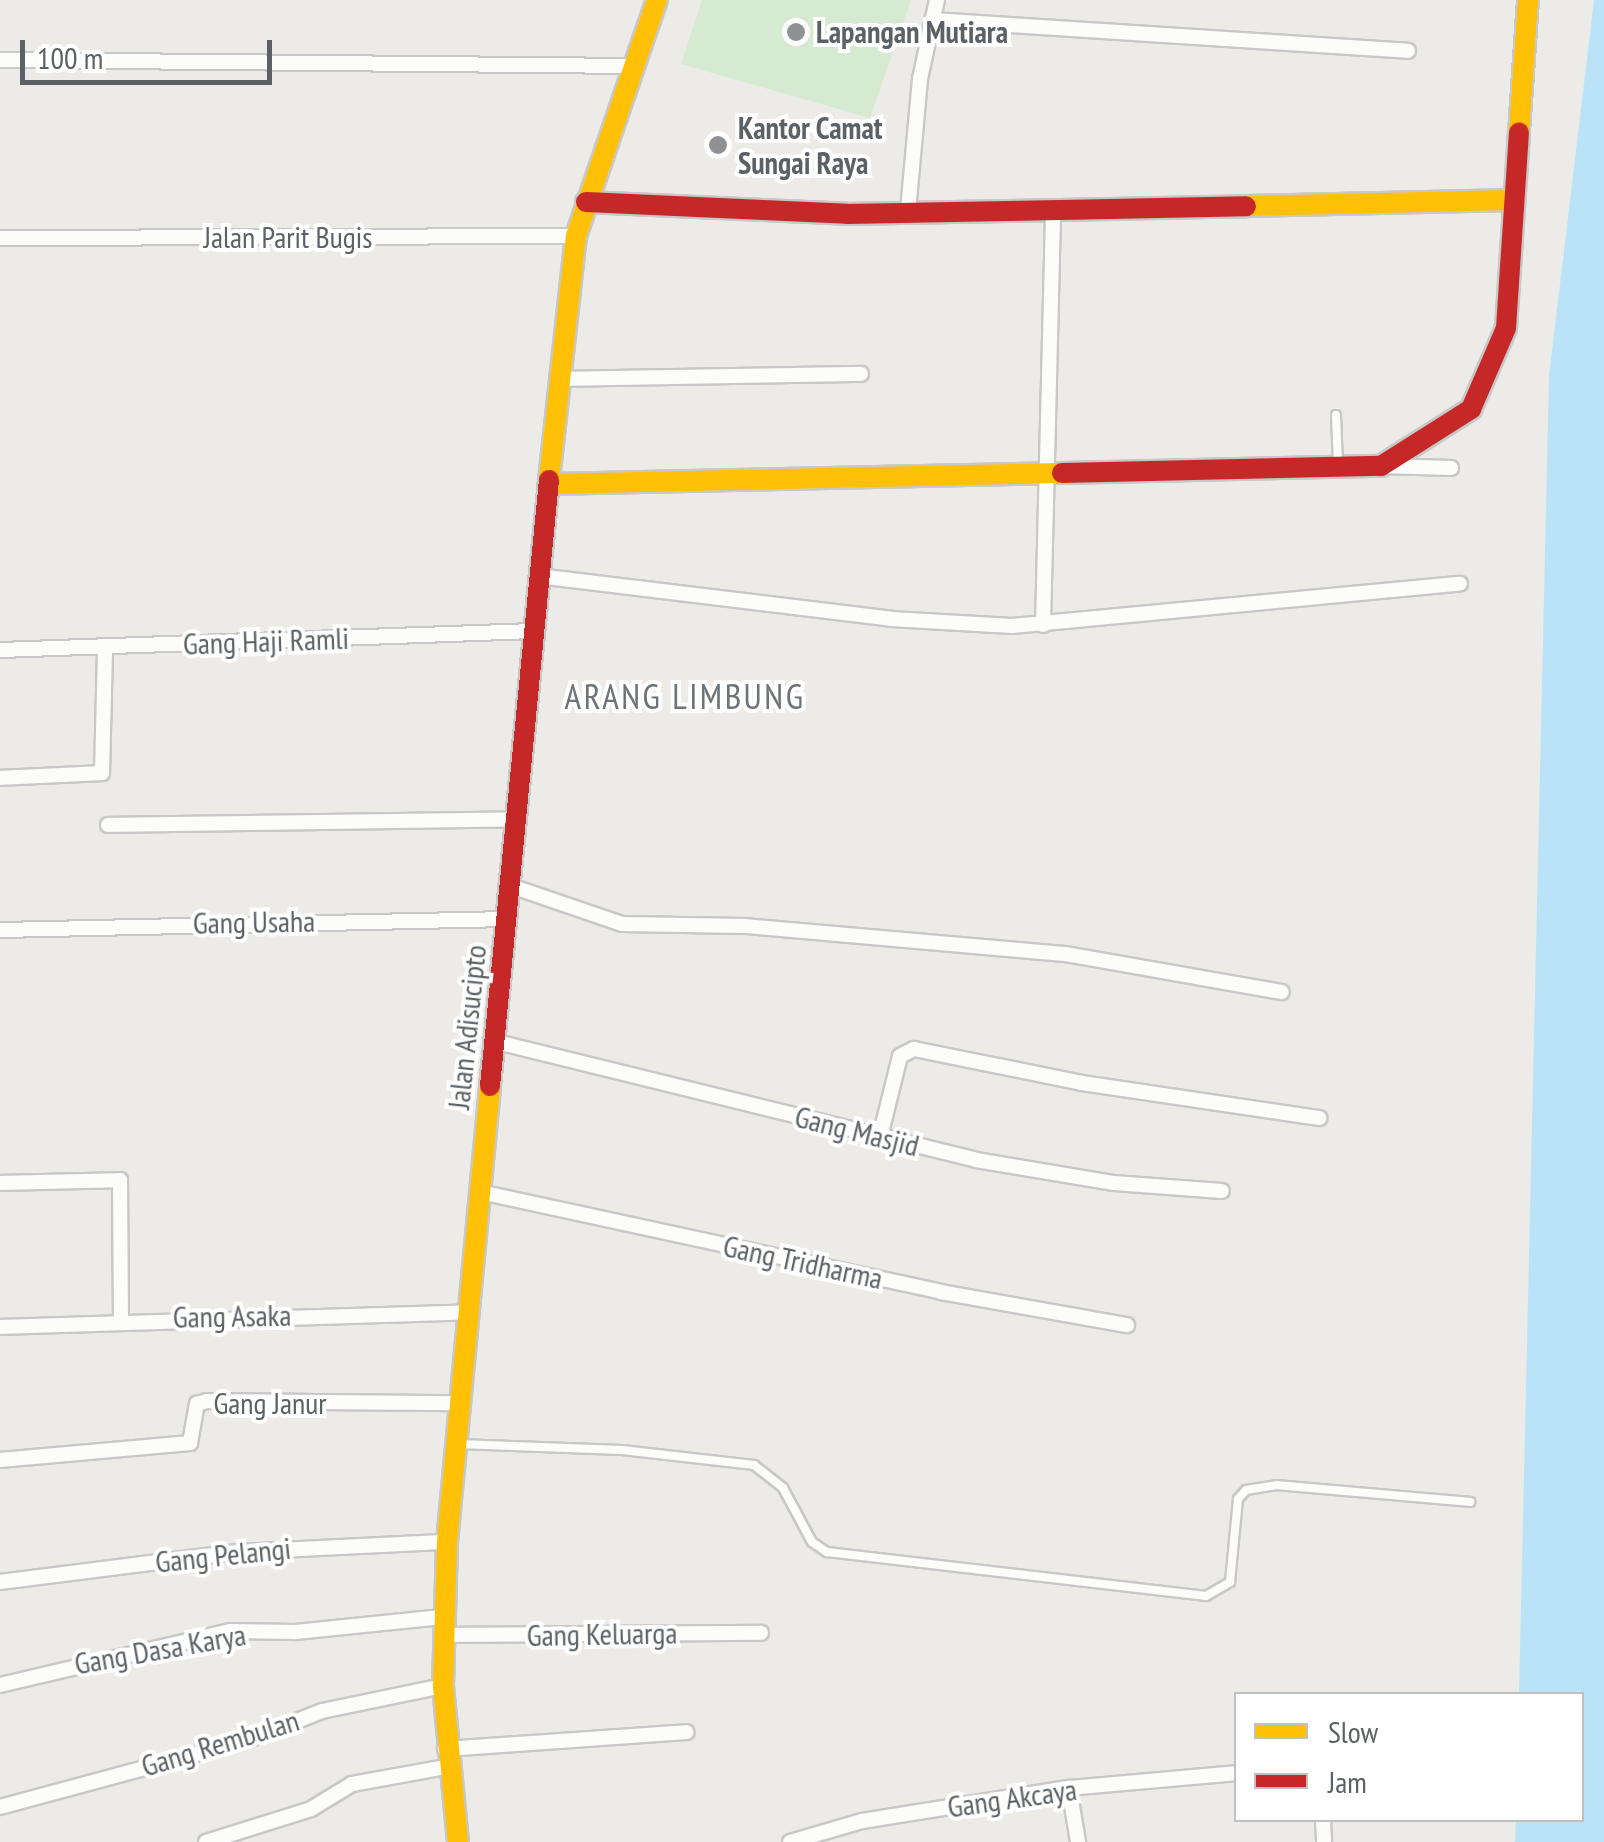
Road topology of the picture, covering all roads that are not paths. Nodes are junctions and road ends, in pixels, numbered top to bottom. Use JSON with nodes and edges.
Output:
{"nodes":[{"id":1,"x":657,"y":0,"type":"edge"},
{"id":2,"x":937,"y":0,"type":"edge"},
{"id":3,"x":1528,"y":0,"type":"edge"},
{"id":4,"x":932,"y":20,"type":"junction"},
{"id":5,"x":1408,"y":50,"type":"dead end"},
{"id":6,"x":0,"y":60,"type":"edge"},
{"id":7,"x":634,"y":66,"type":"junction"},
{"id":8,"x":1514,"y":200,"type":"junction"},
{"id":9,"x":1053,"y":210,"type":"junction"},
{"id":10,"x":908,"y":211,"type":"junction"},
{"id":11,"x":581,"y":219,"type":"junction"},
{"id":12,"x":0,"y":238,"type":"edge"},
{"id":13,"x":861,"y":374,"type":"dead end"},
{"id":14,"x":561,"y":379,"type":"junction"},
{"id":15,"x":1336,"y":415,"type":"dead end"},
{"id":16,"x":1380,"y":466,"type":"junction"},
{"id":17,"x":1338,"y":468,"type":"junction"},
{"id":18,"x":1452,"y":468,"type":"dead end"},
{"id":19,"x":1048,"y":477,"type":"junction"},
{"id":20,"x":549,"y":484,"type":"junction"},
{"id":21,"x":538,"y":576,"type":"junction"},
{"id":22,"x":1460,"y":584,"type":"dead end"},
{"id":23,"x":1043,"y":625,"type":"junction"},
{"id":24,"x":533,"y":632,"type":"junction"},
{"id":25,"x":105,"y":646,"type":"junction"},
{"id":26,"x":0,"y":650,"type":"edge"},
{"id":27,"x":0,"y":778,"type":"edge"},
{"id":28,"x":516,"y":819,"type":"junction"},
{"id":29,"x":108,"y":826,"type":"dead end"},
{"id":30,"x":511,"y":886,"type":"junction"},
{"id":31,"x":508,"y":919,"type":"junction"},
{"id":32,"x":0,"y":930,"type":"edge"},
{"id":33,"x":1282,"y":992,"type":"dead end"},
{"id":34,"x":497,"y":1042,"type":"junction"},
{"id":35,"x":1319,"y":1118,"type":"dead end"},
{"id":36,"x":880,"y":1137,"type":"junction"},
{"id":37,"x":0,"y":1182,"type":"edge"},
{"id":38,"x":1222,"y":1191,"type":"dead end"},
{"id":39,"x":480,"y":1192,"type":"junction"},
{"id":40,"x":465,"y":1312,"type":"junction"},
{"id":41,"x":121,"y":1319,"type":"junction"},
{"id":42,"x":1127,"y":1325,"type":"dead end"},
{"id":43,"x":0,"y":1327,"type":"edge"},
{"id":44,"x":456,"y":1402,"type":"junction"},
{"id":45,"x":454,"y":1444,"type":"junction"},
{"id":46,"x":0,"y":1460,"type":"edge"},
{"id":47,"x":1470,"y":1502,"type":"dead end"},
{"id":48,"x":447,"y":1542,"type":"junction"},
{"id":49,"x":0,"y":1582,"type":"edge"},
{"id":50,"x":442,"y":1626,"type":"junction"},
{"id":51,"x":760,"y":1634,"type":"dead end"},
{"id":52,"x":0,"y":1685,"type":"edge"},
{"id":53,"x":442,"y":1686,"type":"junction"},
{"id":54,"x":686,"y":1732,"type":"dead end"},
{"id":55,"x":446,"y":1758,"type":"junction"},
{"id":56,"x":1234,"y":1773,"type":"edge"},
{"id":57,"x":1069,"y":1788,"type":"junction"},
{"id":58,"x":0,"y":1807,"type":"edge"},
{"id":59,"x":206,"y":1842,"type":"edge"},
{"id":60,"x":458,"y":1842,"type":"edge"},
{"id":61,"x":790,"y":1842,"type":"edge"},
{"id":62,"x":1078,"y":1842,"type":"edge"}],
"edges":[{"from":1,"to":7,"type":"street","name":"Jalan Adisucipto"},
{"from":2,"to":4,"type":"street"},
{"from":3,"to":8,"type":"street"},
{"from":4,"to":5,"type":"street"},
{"from":4,"to":10,"type":"street"},
{"from":6,"to":7,"type":"street"},
{"from":7,"to":11,"type":"street","name":"Jalan Adisucipto"},
{"from":8,"to":9,"type":"street"},
{"from":8,"to":16,"type":"street"},
{"from":9,"to":10,"type":"street"},
{"from":9,"to":19,"type":"street"},
{"from":10,"to":11,"type":"street"},
{"from":11,"to":12,"type":"street","name":"Jalan Parit Bugis"},
{"from":11,"to":14,"type":"street","name":"Jalan Adisucipto"},
{"from":13,"to":14,"type":"street"},
{"from":14,"to":20,"type":"street","name":"Jalan Adisucipto"},
{"from":15,"to":17,"type":"lane"},
{"from":16,"to":17,"type":"street"},
{"from":16,"to":18,"type":"street"},
{"from":17,"to":19,"type":"street"},
{"from":19,"to":20,"type":"street"},
{"from":19,"to":23,"type":"street"},
{"from":20,"to":21,"type":"street","name":"Jalan Adisucipto"},
{"from":21,"to":23,"type":"street"},
{"from":21,"to":24,"type":"street","name":"Jalan Adisucipto"},
{"from":22,"to":23,"type":"street"},
{"from":24,"to":25,"type":"street","name":"Gang Haji Ramli"},
{"from":24,"to":28,"type":"street","name":"Jalan Adisucipto"},
{"from":25,"to":26,"type":"street","name":"Gang Haji Ramli"},
{"from":25,"to":27,"type":"street"},
{"from":28,"to":29,"type":"street"},
{"from":28,"to":30,"type":"street","name":"Jalan Adisucipto"},
{"from":30,"to":31,"type":"street","name":"Jalan Adisucipto"},
{"from":30,"to":33,"type":"street"},
{"from":31,"to":32,"type":"street","name":"Gang Usaha"},
{"from":31,"to":34,"type":"street","name":"Jalan Adisucipto"},
{"from":34,"to":36,"type":"street","name":"Gang Masjid"},
{"from":34,"to":39,"type":"street","name":"Jalan Adisucipto"},
{"from":35,"to":36,"type":"street"},
{"from":36,"to":38,"type":"street","name":"Gang Masjid"},
{"from":37,"to":41,"type":"street"},
{"from":39,"to":40,"type":"street","name":"Jalan Adisucipto"},
{"from":39,"to":42,"type":"street","name":"Gang Tridharma"},
{"from":40,"to":41,"type":"street","name":"Gang Asaka"},
{"from":40,"to":44,"type":"street","name":"Jalan Adisucipto"},
{"from":41,"to":43,"type":"street","name":"Gang Asaka"},
{"from":44,"to":45,"type":"street","name":"Jalan Adisucipto"},
{"from":44,"to":46,"type":"street","name":"Gang Janur"},
{"from":45,"to":47,"type":"lane"},
{"from":45,"to":48,"type":"street","name":"Jalan Adisucipto"},
{"from":48,"to":49,"type":"street","name":"Gang Pelangi"},
{"from":48,"to":50,"type":"street","name":"Jalan Adisucipto"},
{"from":50,"to":51,"type":"street","name":"Gang Keluarga"},
{"from":50,"to":52,"type":"street","name":"Gang Dasa Karya"},
{"from":50,"to":53,"type":"street","name":"Jalan Adisucipto"},
{"from":53,"to":55,"type":"street","name":"Jalan Adisucipto"},
{"from":53,"to":58,"type":"street","name":"Gang Rembulan"},
{"from":54,"to":55,"type":"street"},
{"from":55,"to":59,"type":"street"},
{"from":55,"to":60,"type":"street","name":"Jalan Adisucipto"},
{"from":56,"to":57,"type":"street","name":"Gang Akcaya"},
{"from":57,"to":61,"type":"street","name":"Gang Akcaya"},
{"from":57,"to":62,"type":"street"}]}
